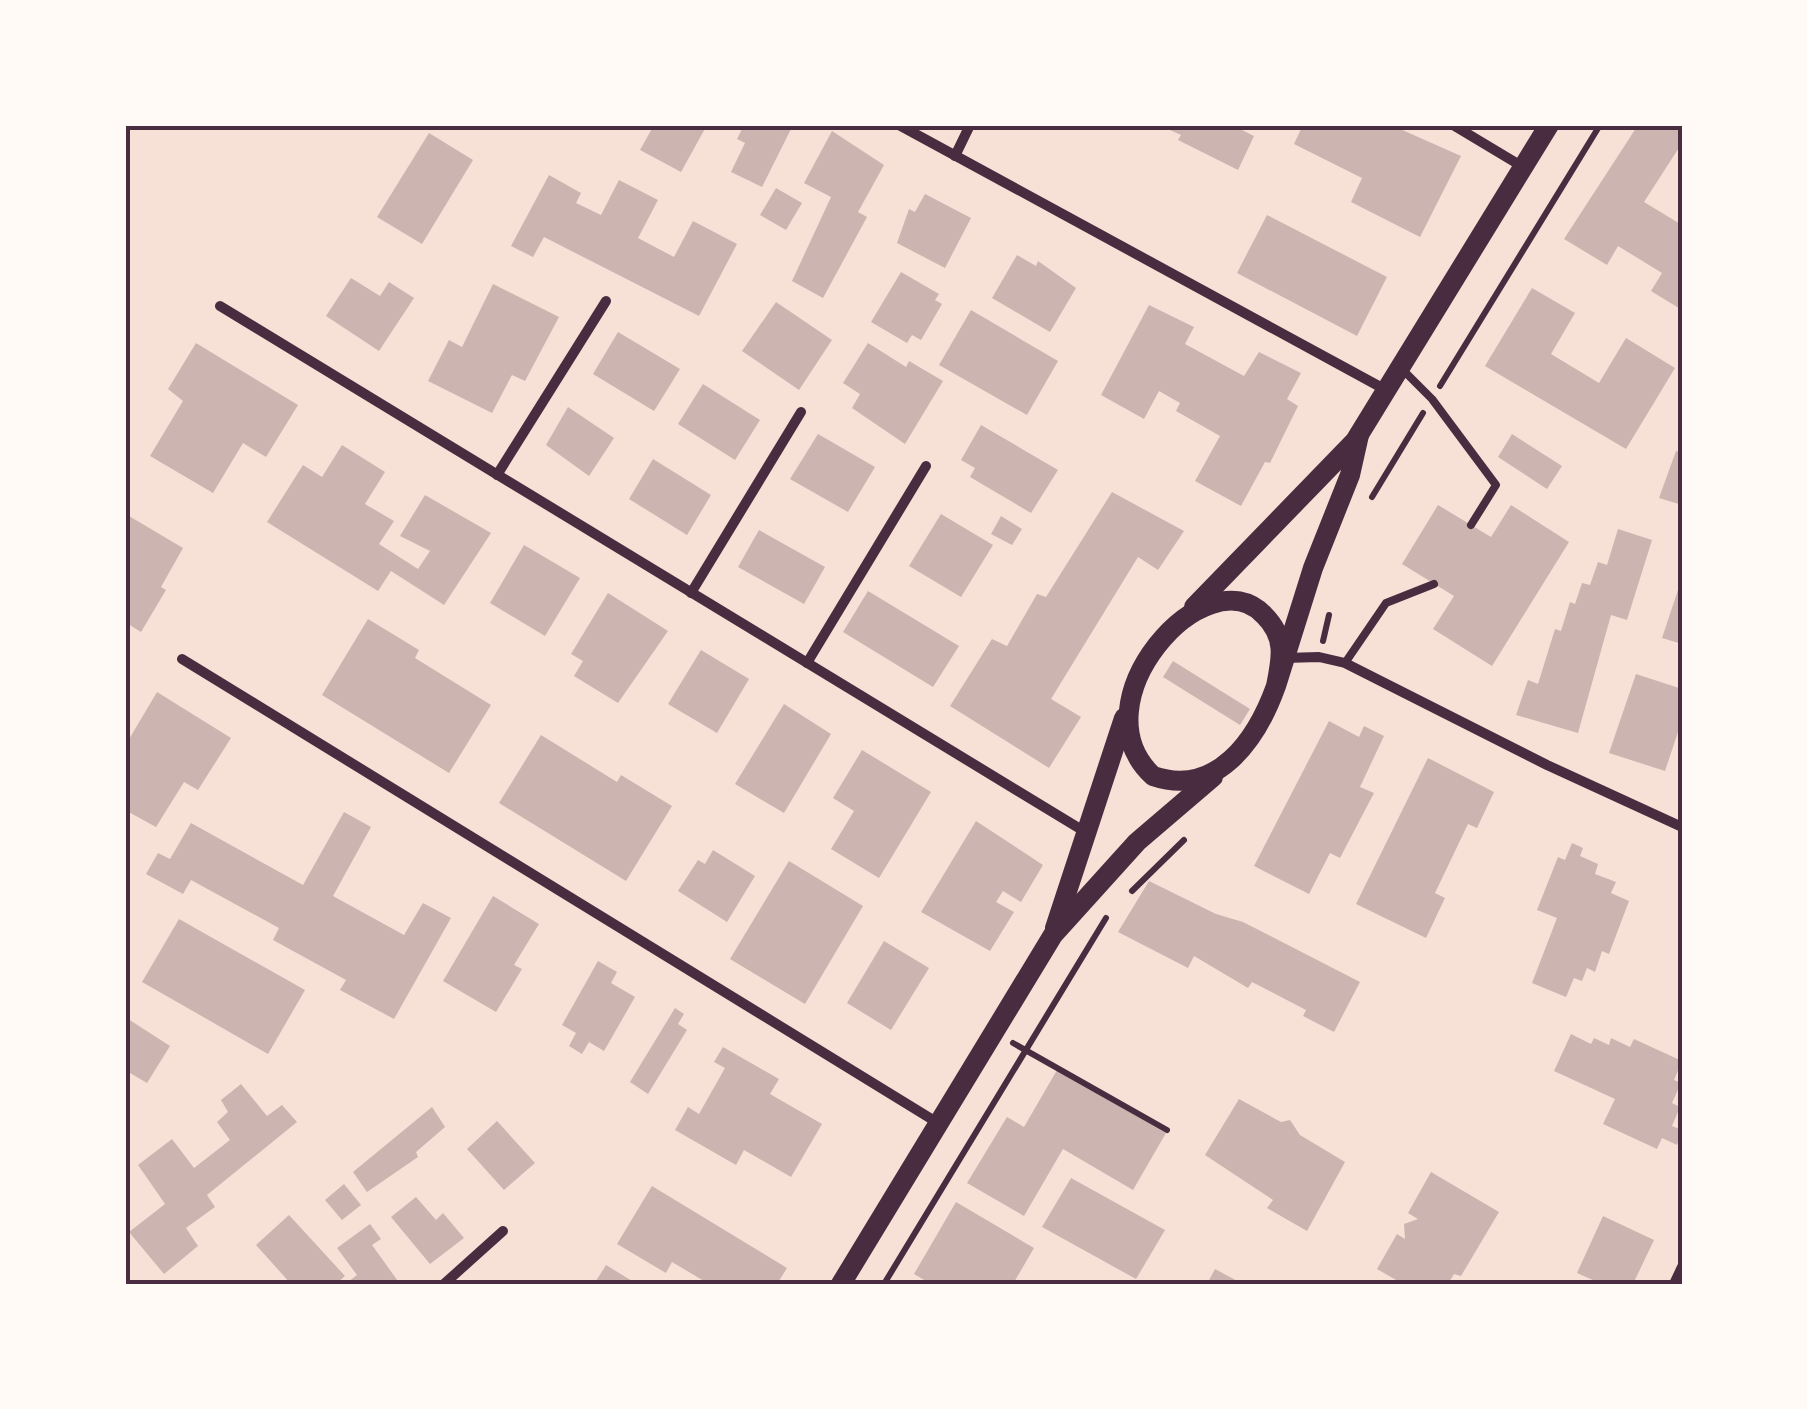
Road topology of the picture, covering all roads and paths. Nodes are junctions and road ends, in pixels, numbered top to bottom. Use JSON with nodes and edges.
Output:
{"nodes":[{"id":1,"x":899,"y":125,"type":"edge"},
{"id":2,"x":970,"y":125,"type":"edge"},
{"id":3,"x":1453,"y":125,"type":"edge"},
{"id":4,"x":1550,"y":125,"type":"edge"},
{"id":5,"x":955,"y":156,"type":"junction"},
{"id":6,"x":1524,"y":167,"type":"junction"},
{"id":7,"x":606,"y":301,"type":"dead end"},
{"id":8,"x":220,"y":306,"type":"dead end"},
{"id":9,"x":1401,"y":367,"type":"junction"},
{"id":10,"x":1387,"y":390,"type":"junction"},
{"id":11,"x":801,"y":412,"type":"dead end"},
{"id":12,"x":1359,"y":435,"type":"junction"},
{"id":13,"x":926,"y":466,"type":"dead end"},
{"id":14,"x":497,"y":475,"type":"junction"},
{"id":15,"x":1471,"y":525,"type":"dead end"},
{"id":16,"x":1434,"y":584,"type":"dead end"},
{"id":17,"x":691,"y":593,"type":"junction"},
{"id":18,"x":1176,"y":624,"type":"junction"},
{"id":19,"x":182,"y":659,"type":"dead end"},
{"id":20,"x":1284,"y":659,"type":"junction"},
{"id":21,"x":1346,"y":663,"type":"junction"},
{"id":22,"x":806,"y":664,"type":"junction"},
{"id":23,"x":1276,"y":686,"type":"junction"},
{"id":24,"x":1126,"y":712,"type":"junction"},
{"id":25,"x":1220,"y":771,"type":"junction"},
{"id":26,"x":1682,"y":827,"type":"edge"},
{"id":27,"x":1088,"y":834,"type":"junction"},
{"id":28,"x":1053,"y":935,"type":"junction"},
{"id":29,"x":994,"y":1032,"type":"junction"},
{"id":30,"x":938,"y":1124,"type":"junction"},
{"id":31,"x":1167,"y":1130,"type":"dead end"},
{"id":32,"x":504,"y":1231,"type":"dead end"},
{"id":33,"x":1682,"y":1266,"type":"edge"},
{"id":34,"x":444,"y":1284,"type":"edge"},
{"id":35,"x":842,"y":1284,"type":"edge"},
{"id":36,"x":1674,"y":1284,"type":"edge"}],
"edges":[{"from":1,"to":5,"type":"street"},
{"from":2,"to":5,"type":"street"},
{"from":3,"to":6,"type":"street"},
{"from":4,"to":6,"type":"main road"},
{"from":5,"to":10,"type":"street"},
{"from":6,"to":9,"type":"main road"},
{"from":7,"to":14,"type":"street"},
{"from":8,"to":14,"type":"street"},
{"from":9,"to":10,"type":"main road"},
{"from":9,"to":15,"type":"lane"},
{"from":10,"to":12,"type":"main road"},
{"from":11,"to":17,"type":"street"},
{"from":12,"to":18,"type":"main road"},
{"from":12,"to":20,"type":"main road"},
{"from":13,"to":22,"type":"street"},
{"from":14,"to":17,"type":"street"},
{"from":16,"to":21,"type":"lane"},
{"from":17,"to":22,"type":"street"},
{"from":18,"to":23,"type":"main road"},
{"from":18,"to":24,"type":"main road"},
{"from":19,"to":30,"type":"street"},
{"from":20,"to":21,"type":"street"},
{"from":20,"to":23,"type":"main road"},
{"from":21,"to":26,"type":"street"},
{"from":22,"to":27,"type":"street"},
{"from":23,"to":25,"type":"main road"},
{"from":24,"to":25,"type":"main road"},
{"from":24,"to":27,"type":"main road"},
{"from":25,"to":28,"type":"main road"},
{"from":27,"to":28,"type":"main road"},
{"from":28,"to":29,"type":"main road"},
{"from":29,"to":30,"type":"main road"},
{"from":29,"to":31,"type":"path"},
{"from":30,"to":35,"type":"main road"},
{"from":32,"to":34,"type":"street"},
{"from":33,"to":36,"type":"street"}]}
